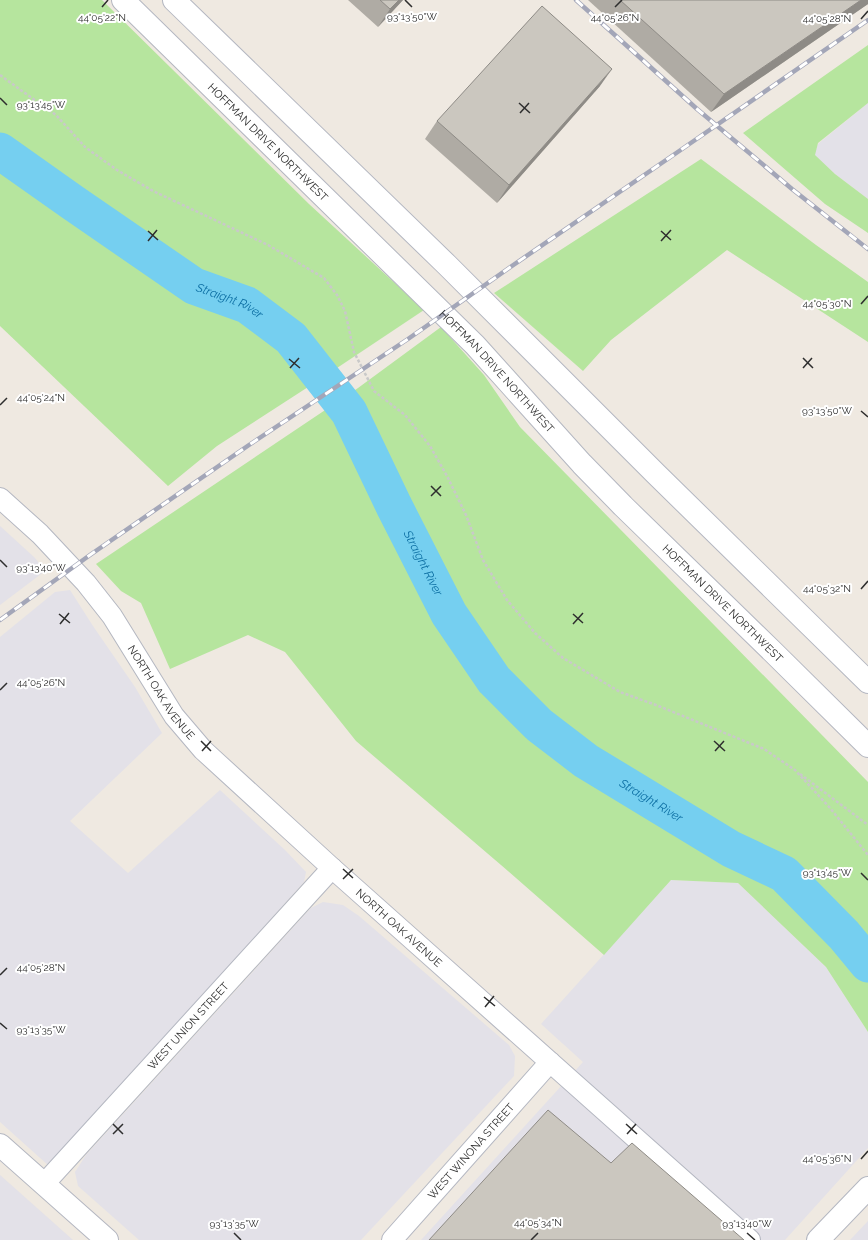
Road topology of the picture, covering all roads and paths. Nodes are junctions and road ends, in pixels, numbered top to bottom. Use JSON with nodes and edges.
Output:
{"nodes":[{"id":1,"x":123,"y":0,"type":"edge"},
{"id":2,"x":174,"y":0,"type":"edge"},
{"id":3,"x":0,"y":75,"type":"edge"},
{"id":4,"x":0,"y":498,"type":"edge"},
{"id":5,"x":868,"y":682,"type":"edge"},
{"id":6,"x":868,"y":746,"type":"edge"},
{"id":7,"x":795,"y":770,"type":"junction"},
{"id":8,"x":868,"y":825,"type":"edge"},
{"id":9,"x":868,"y":855,"type":"edge"},
{"id":10,"x":332,"y":868,"type":"junction"},
{"id":11,"x":550,"y":1062,"type":"junction"},
{"id":12,"x":0,"y":1146,"type":"edge"},
{"id":13,"x":44,"y":1184,"type":"junction"},
{"id":14,"x":868,"y":1188,"type":"edge"},
{"id":15,"x":107,"y":1240,"type":"edge"},
{"id":16,"x":392,"y":1240,"type":"edge"},
{"id":17,"x":750,"y":1240,"type":"edge"},
{"id":18,"x":818,"y":1240,"type":"edge"}],
"edges":[{"from":1,"to":6,"type":"main road","name":"HOFFMAN DRIVE NORTHWEST"},
{"from":2,"to":5,"type":"main road"},
{"from":3,"to":7,"type":"path"},
{"from":4,"to":10,"type":"street","name":"NORTH OAK AVENUE"},
{"from":7,"to":8,"type":"path"},
{"from":7,"to":9,"type":"path"},
{"from":10,"to":11,"type":"street","name":"NORTH OAK AVENUE"},
{"from":10,"to":13,"type":"street","name":"WEST UNION STREET"},
{"from":11,"to":16,"type":"street","name":"WEST WINONA STREET"},
{"from":11,"to":17,"type":"street","name":"NORTH OAK AVENUE"},
{"from":12,"to":13,"type":"main road"},
{"from":13,"to":15,"type":"main road"},
{"from":14,"to":18,"type":"main road"}]}
